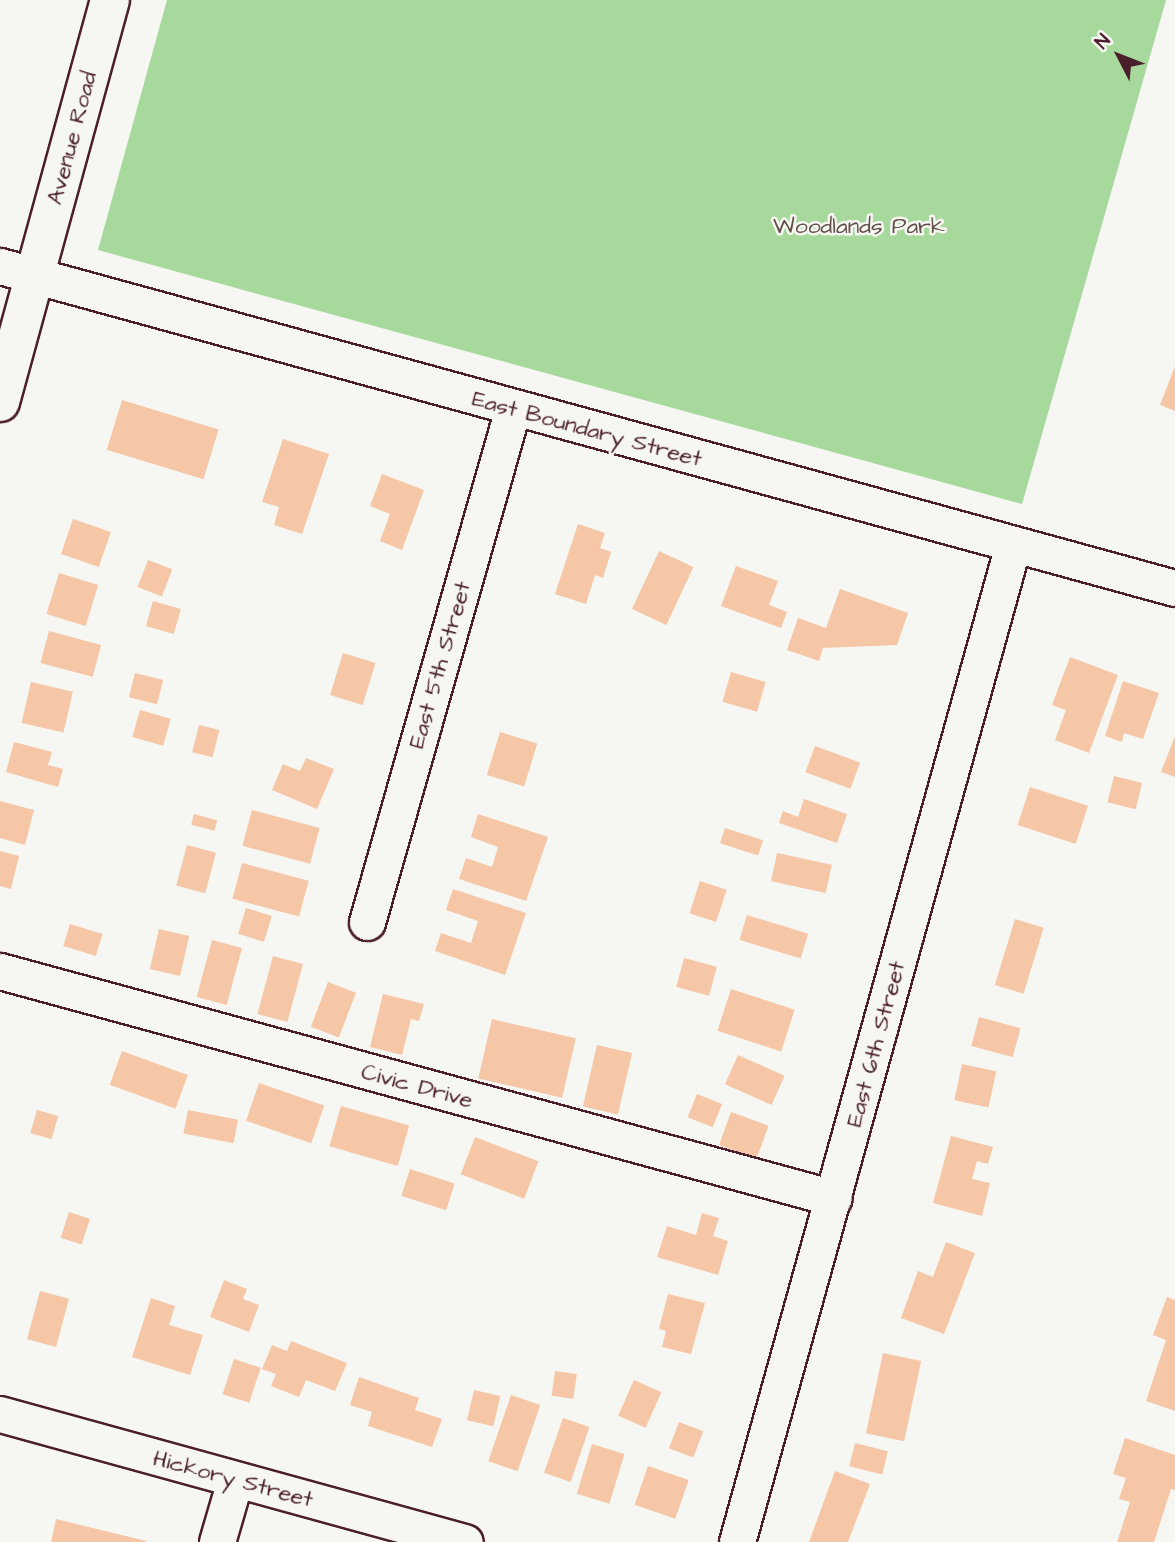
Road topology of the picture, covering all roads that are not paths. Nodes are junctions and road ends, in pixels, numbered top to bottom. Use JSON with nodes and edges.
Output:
{"nodes":[{"id":1,"x":110,"y":0,"type":"edge"},
{"id":2,"x":17,"y":270,"type":"edge"},
{"id":3,"x":0,"y":402,"type":"edge"},
{"id":4,"x":513,"y":408,"type":"junction"},
{"id":5,"x":1013,"y":545,"type":"junction"},
{"id":6,"x":1175,"y":588,"type":"edge"},
{"id":7,"x":367,"y":922,"type":"dead end"},
{"id":8,"x":0,"y":971,"type":"edge"},
{"id":9,"x":834,"y":1198,"type":"junction"},
{"id":10,"x":0,"y":1414,"type":"edge"},
{"id":11,"x":235,"y":1480,"type":"junction"},
{"id":12,"x":217,"y":1542,"type":"edge"},
{"id":13,"x":465,"y":1542,"type":"edge"},
{"id":14,"x":737,"y":1542,"type":"edge"}],
"edges":[{"from":1,"to":2,"type":"main road","name":"Avenue Road"},
{"from":2,"to":3,"type":"main road","name":"Avenue Road"},
{"from":2,"to":4,"type":"street","name":"East Boundary Street"},
{"from":4,"to":5,"type":"street","name":"East Boundary Street"},
{"from":4,"to":7,"type":"street","name":"East 5th Street"},
{"from":5,"to":6,"type":"street","name":"East Boundary Street"},
{"from":5,"to":9,"type":"street","name":"East 6th Street"},
{"from":8,"to":9,"type":"street","name":"Civic Drive"},
{"from":9,"to":14,"type":"street","name":"East 6th Street"},
{"from":10,"to":11,"type":"street","name":"Hickory Street"},
{"from":11,"to":12,"type":"street"},
{"from":11,"to":13,"type":"street","name":"Hickory Street"}]}
